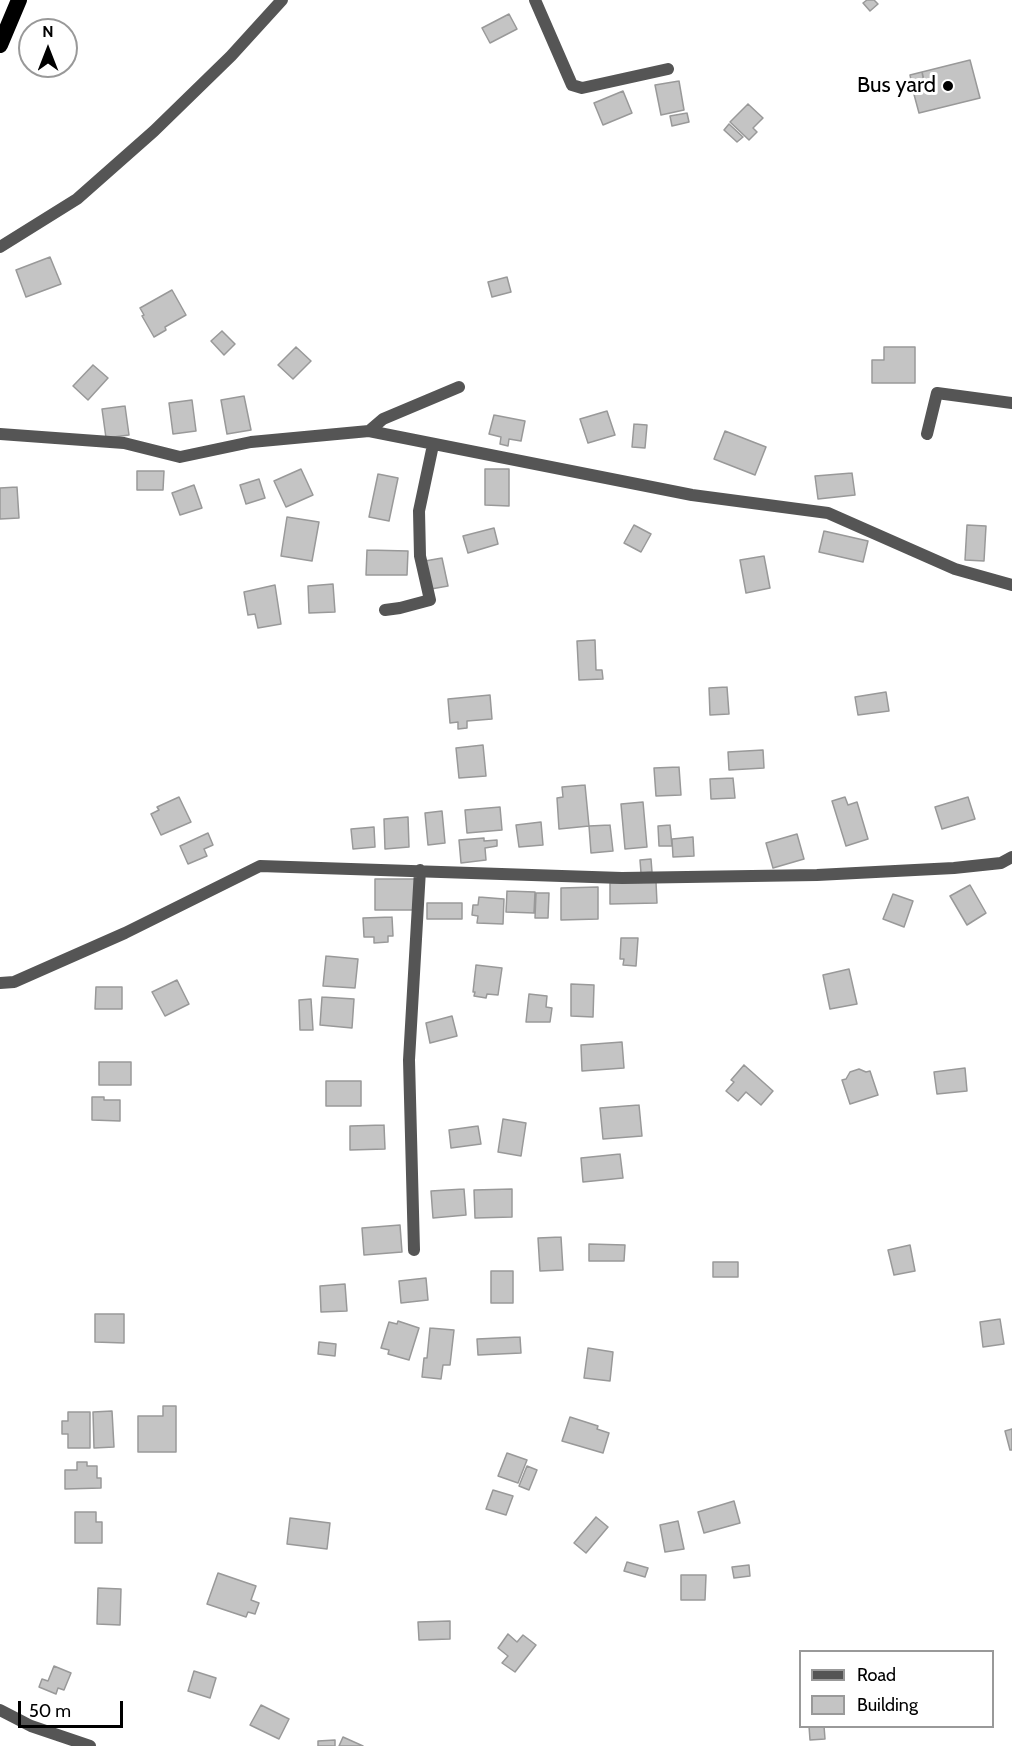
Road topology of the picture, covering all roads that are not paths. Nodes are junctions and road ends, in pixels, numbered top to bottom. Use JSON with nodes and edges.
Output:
{"nodes":[{"id":1,"x":19,"y":0,"type":"edge"},
{"id":2,"x":282,"y":0,"type":"edge"},
{"id":3,"x":535,"y":0,"type":"edge"},
{"id":4,"x":0,"y":45,"type":"edge"},
{"id":5,"x":668,"y":69,"type":"dead end"},
{"id":6,"x":0,"y":247,"type":"edge"},
{"id":7,"x":459,"y":387,"type":"dead end"},
{"id":8,"x":1012,"y":403,"type":"edge"},
{"id":9,"x":369,"y":431,"type":"junction"},
{"id":10,"x":0,"y":434,"type":"edge"},
{"id":11,"x":927,"y":434,"type":"dead end"},
{"id":12,"x":433,"y":445,"type":"junction"},
{"id":13,"x":1012,"y":585,"type":"edge"},
{"id":14,"x":385,"y":610,"type":"dead end"},
{"id":15,"x":1012,"y":857,"type":"edge"},
{"id":16,"x":420,"y":870,"type":"junction"},
{"id":17,"x":0,"y":983,"type":"edge"},
{"id":18,"x":414,"y":1250,"type":"dead end"},
{"id":19,"x":0,"y":1710,"type":"edge"},
{"id":20,"x":90,"y":1746,"type":"edge"}],
"edges":[{"from":1,"to":4,"type":"highway"},
{"from":2,"to":6,"type":"street"},
{"from":3,"to":5,"type":"street"},
{"from":7,"to":9,"type":"street"},
{"from":8,"to":11,"type":"street"},
{"from":9,"to":10,"type":"street"},
{"from":9,"to":12,"type":"street"},
{"from":12,"to":13,"type":"street"},
{"from":12,"to":14,"type":"street"},
{"from":15,"to":16,"type":"street"},
{"from":16,"to":17,"type":"street"},
{"from":16,"to":18,"type":"street"},
{"from":19,"to":20,"type":"street"}]}
